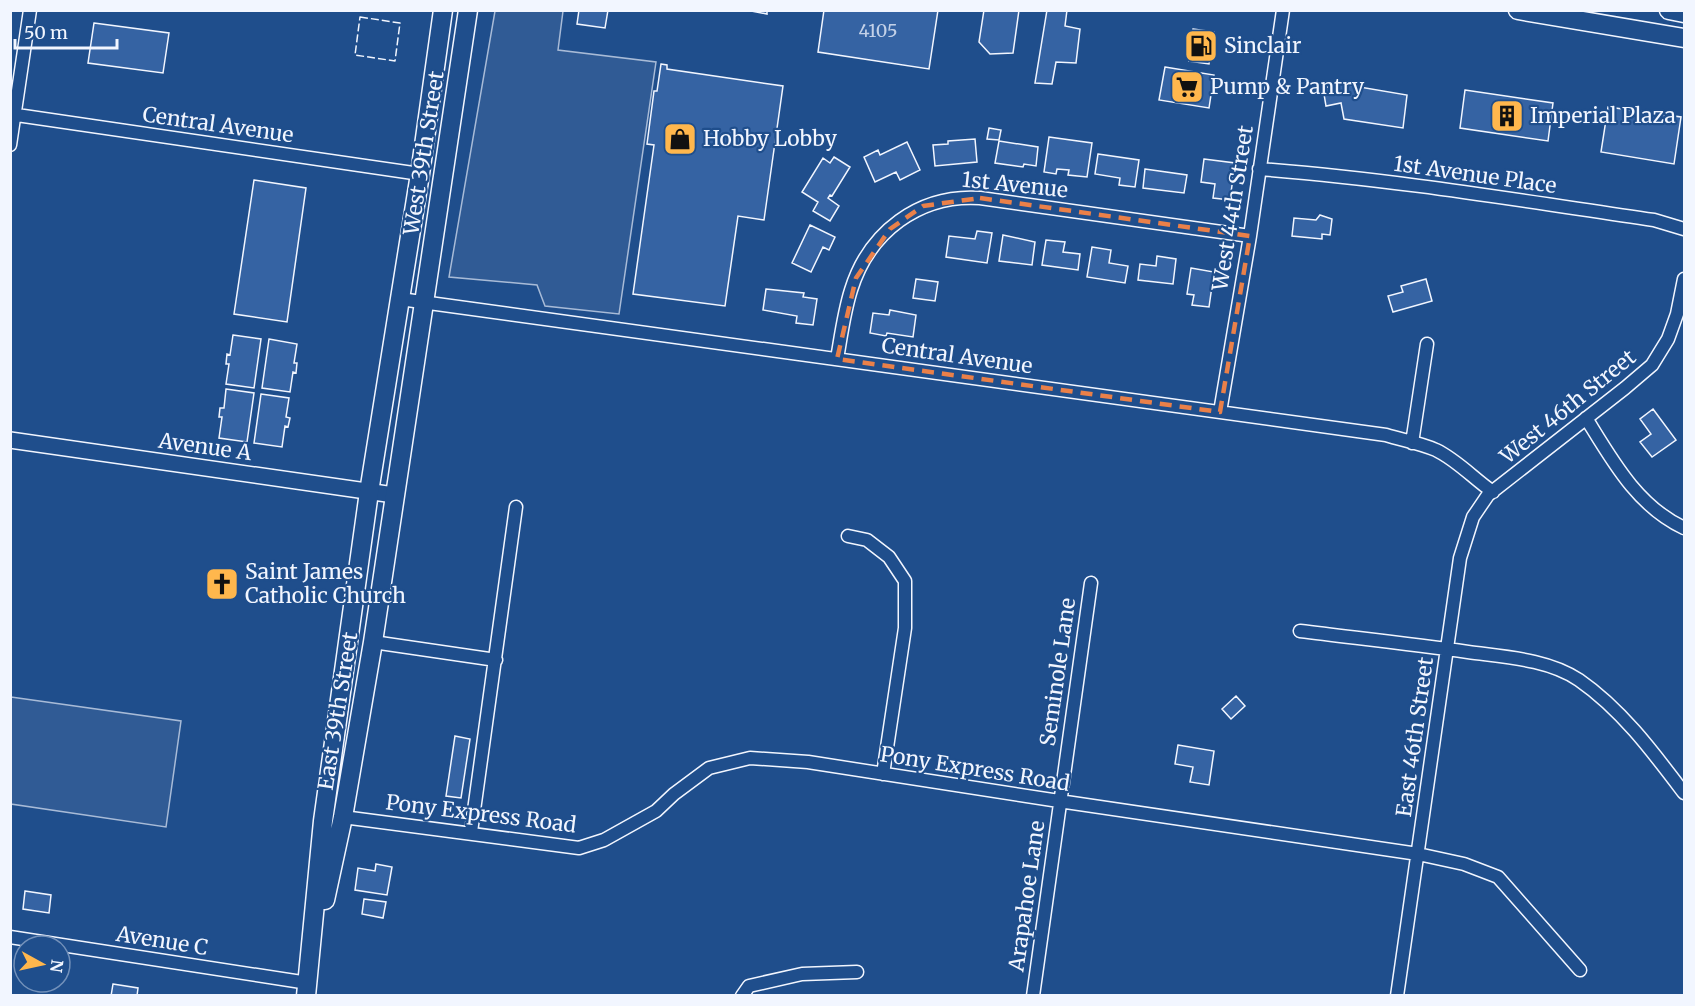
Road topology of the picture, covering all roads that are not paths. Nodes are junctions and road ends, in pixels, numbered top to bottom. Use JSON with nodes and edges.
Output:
{"nodes":[{"id":1,"x":30,"y":10,"type":"edge"},
{"id":2,"x":443,"y":10,"type":"edge"},
{"id":3,"x":468,"y":10,"type":"edge"},
{"id":4,"x":1283,"y":10,"type":"edge"},
{"id":5,"x":1518,"y":10,"type":"edge"},
{"id":6,"x":1669,"y":10,"type":"edge"},
{"id":7,"x":1684,"y":13,"type":"edge"},
{"id":8,"x":1684,"y":38,"type":"edge"},
{"id":9,"x":13,"y":114,"type":"edge"},
{"id":10,"x":10,"y":145,"type":"edge"},
{"id":11,"x":1259,"y":169,"type":"junction"},
{"id":12,"x":420,"y":174,"type":"junction"},
{"id":13,"x":1684,"y":229,"type":"edge"},
{"id":14,"x":1250,"y":236,"type":"junction"},
{"id":15,"x":1684,"y":279,"type":"edge"},
{"id":16,"x":400,"y":299,"type":"junction"},
{"id":17,"x":424,"y":303,"type":"junction"},
{"id":18,"x":1426,"y":344,"type":"dead end"},
{"id":19,"x":837,"y":359,"type":"junction"},
{"id":20,"x":1220,"y":412,"type":"junction"},
{"id":21,"x":1586,"y":418,"type":"junction"},
{"id":22,"x":10,"y":440,"type":"edge"},
{"id":23,"x":1412,"y":443,"type":"junction"},
{"id":24,"x":369,"y":492,"type":"junction"},
{"id":25,"x":1493,"y":492,"type":"junction"},
{"id":26,"x":394,"y":495,"type":"junction"},
{"id":27,"x":516,"y":507,"type":"dead end"},
{"id":28,"x":1684,"y":528,"type":"edge"},
{"id":29,"x":848,"y":536,"type":"dead end"},
{"id":30,"x":1091,"y":583,"type":"dead end"},
{"id":31,"x":1300,"y":631,"type":"dead end"},
{"id":32,"x":373,"y":642,"type":"junction"},
{"id":33,"x":1447,"y":649,"type":"junction"},
{"id":34,"x":496,"y":660,"type":"junction"},
{"id":35,"x":883,"y":774,"type":"junction"},
{"id":36,"x":1684,"y":793,"type":"edge"},
{"id":37,"x":1059,"y":801,"type":"junction"},
{"id":38,"x":343,"y":817,"type":"junction"},
{"id":39,"x":471,"y":832,"type":"junction"},
{"id":40,"x":1418,"y":854,"type":"junction"},
{"id":41,"x":10,"y":937,"type":"edge"},
{"id":42,"x":1580,"y":970,"type":"dead end"},
{"id":43,"x":857,"y":972,"type":"dead end"},
{"id":44,"x":307,"y":989,"type":"edge"},
{"id":45,"x":742,"y":996,"type":"edge"},
{"id":46,"x":1033,"y":996,"type":"edge"},
{"id":47,"x":1397,"y":996,"type":"edge"}],
"edges":[{"from":1,"to":9,"type":"street"},
{"from":2,"to":12,"type":"main road","name":"West 39th Street"},
{"from":3,"to":17,"type":"main road","name":"West 39th Street"},
{"from":4,"to":11,"type":"street","name":"West 44th Street"},
{"from":5,"to":8,"type":"main road"},
{"from":6,"to":7,"type":"main road"},
{"from":9,"to":10,"type":"street"},
{"from":9,"to":12,"type":"street","name":"Central Avenue"},
{"from":11,"to":13,"type":"street","name":"1st Avenue Place"},
{"from":11,"to":14,"type":"street","name":"West 44th Street"},
{"from":12,"to":16,"type":"main road","name":"West 39th Street"},
{"from":14,"to":19,"type":"street","name":"1st Avenue"},
{"from":14,"to":20,"type":"street","name":"West 44th Street"},
{"from":15,"to":21,"type":"street","name":"West 46th Street"},
{"from":16,"to":17,"type":"street","name":"Central Avenue"},
{"from":16,"to":24,"type":"main road","name":"East 39th Street"},
{"from":17,"to":19,"type":"street","name":"Central Avenue"},
{"from":17,"to":26,"type":"main road","name":"East 39th Street"},
{"from":18,"to":23,"type":"street"},
{"from":19,"to":20,"type":"street","name":"Central Avenue"},
{"from":20,"to":23,"type":"street","name":"Central Avenue"},
{"from":21,"to":25,"type":"street","name":"West 46th Street"},
{"from":21,"to":28,"type":"street"},
{"from":22,"to":24,"type":"street","name":"Avenue A"},
{"from":23,"to":25,"type":"street","name":"Central Avenue"},
{"from":24,"to":26,"type":"street","name":"Avenue A"},
{"from":24,"to":44,"type":"main road","name":"East 39th Street"},
{"from":25,"to":33,"type":"street","name":"East 46th Street"},
{"from":26,"to":32,"type":"main road","name":"East 39th Street"},
{"from":27,"to":34,"type":"street"},
{"from":29,"to":35,"type":"street"},
{"from":30,"to":37,"type":"street","name":"Seminole Lane"},
{"from":31,"to":33,"type":"street"},
{"from":32,"to":34,"type":"street"},
{"from":32,"to":38,"type":"main road","name":"East 39th Street"},
{"from":33,"to":36,"type":"street"},
{"from":33,"to":40,"type":"street","name":"East 46th Street"},
{"from":34,"to":39,"type":"street"},
{"from":35,"to":37,"type":"street","name":"Pony Express Road"},
{"from":35,"to":39,"type":"street","name":"Pony Express Road"},
{"from":37,"to":40,"type":"street","name":"Pony Express Road"},
{"from":37,"to":46,"type":"street","name":"Arapahoe Lane"},
{"from":38,"to":39,"type":"street","name":"Pony Express Road"},
{"from":38,"to":44,"type":"main road","name":"East 39th Street"},
{"from":40,"to":42,"type":"street","name":"Pony Express Road"},
{"from":40,"to":47,"type":"street","name":"East 46th Street"},
{"from":41,"to":44,"type":"street","name":"Avenue C"},
{"from":43,"to":45,"type":"street"}]}
